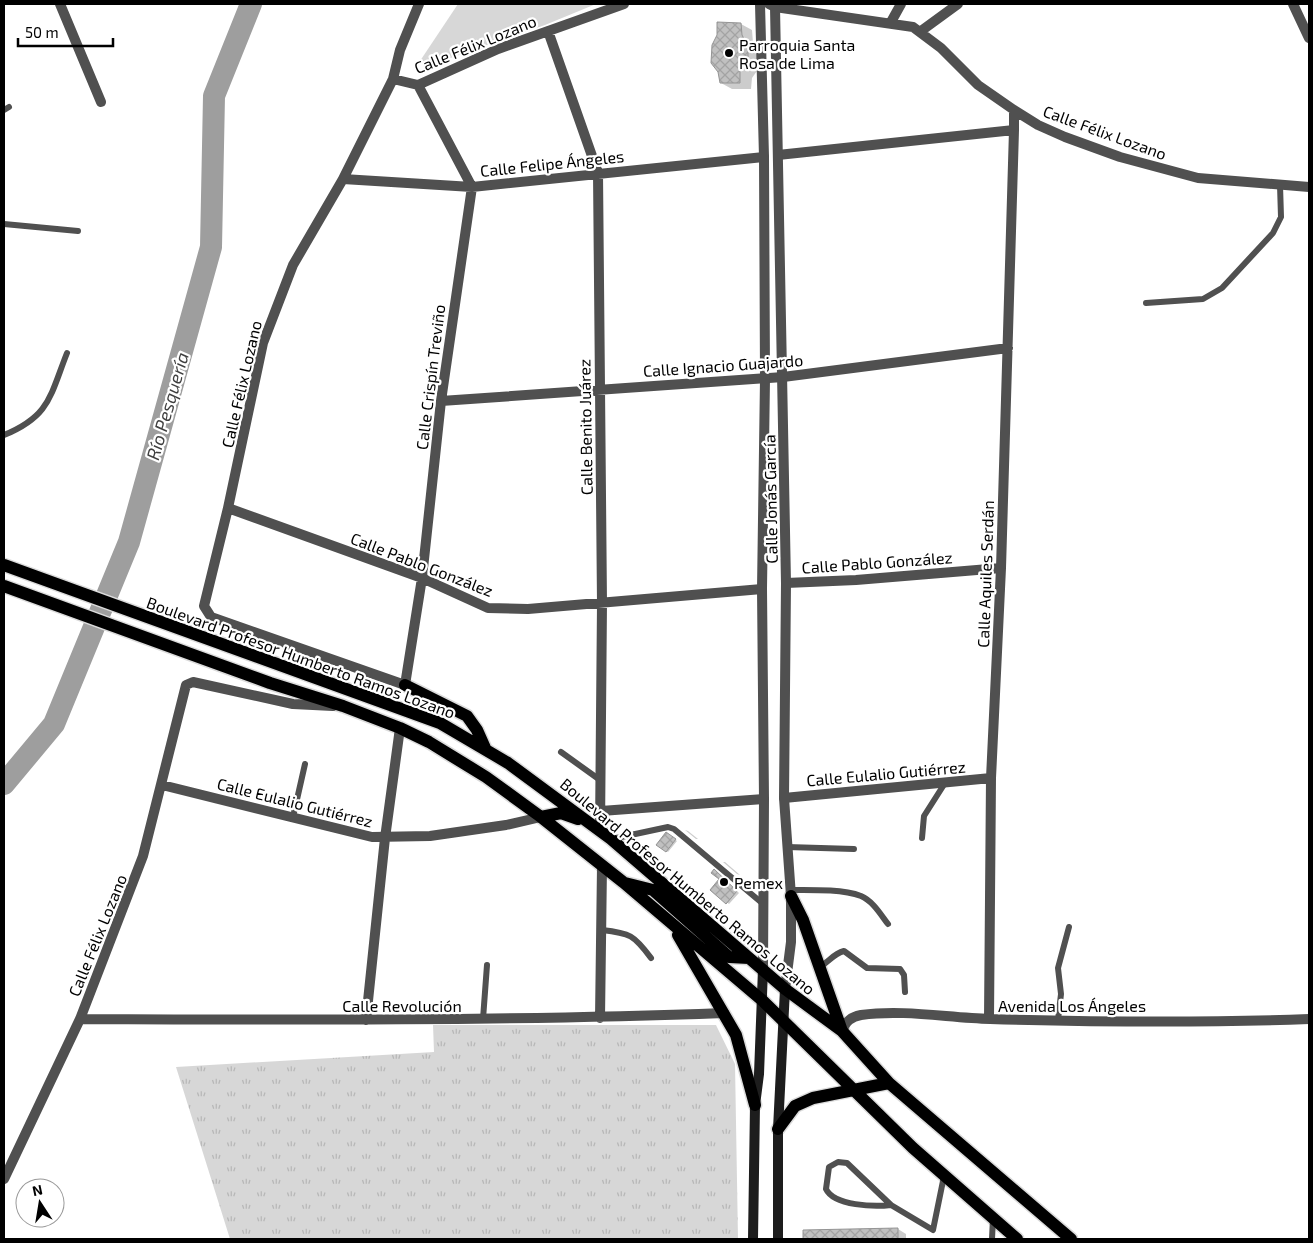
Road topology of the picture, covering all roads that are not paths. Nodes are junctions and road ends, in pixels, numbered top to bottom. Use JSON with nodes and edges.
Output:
{"nodes":[{"id":1,"x":60,"y":4,"type":"edge"},
{"id":2,"x":419,"y":4,"type":"edge"},
{"id":3,"x":624,"y":4,"type":"edge"},
{"id":4,"x":760,"y":4,"type":"edge"},
{"id":5,"x":901,"y":4,"type":"edge"},
{"id":6,"x":958,"y":4,"type":"edge"},
{"id":7,"x":1293,"y":4,"type":"edge"},
{"id":8,"x":772,"y":5,"type":"edge"},
{"id":9,"x":891,"y":22,"type":"junction"},
{"id":10,"x":548,"y":31,"type":"junction"},
{"id":11,"x":921,"y":31,"type":"junction"},
{"id":12,"x":1309,"y":38,"type":"edge"},
{"id":13,"x":393,"y":79,"type":"junction"},
{"id":14,"x":418,"y":85,"type":"junction"},
{"id":15,"x":101,"y":102,"type":"dead end"},
{"id":16,"x":1014,"y":110,"type":"junction"},
{"id":17,"x":1014,"y":130,"type":"junction"},
{"id":18,"x":778,"y":155,"type":"junction"},
{"id":19,"x":764,"y":157,"type":"junction"},
{"id":20,"x":598,"y":173,"type":"junction"},
{"id":21,"x":343,"y":180,"type":"junction"},
{"id":22,"x":1280,"y":185,"type":"junction"},
{"id":23,"x":472,"y":187,"type":"junction"},
{"id":24,"x":1309,"y":187,"type":"edge"},
{"id":25,"x":4,"y":224,"type":"edge"},
{"id":26,"x":78,"y":231,"type":"dead end"},
{"id":27,"x":1146,"y":303,"type":"dead end"},
{"id":28,"x":1008,"y":348,"type":"junction"},
{"id":29,"x":67,"y":353,"type":"dead end"},
{"id":30,"x":783,"y":377,"type":"junction"},
{"id":31,"x":765,"y":379,"type":"junction"},
{"id":32,"x":600,"y":390,"type":"junction"},
{"id":33,"x":441,"y":401,"type":"junction"},
{"id":34,"x":4,"y":435,"type":"edge"},
{"id":35,"x":228,"y":508,"type":"junction"},
{"id":36,"x":5,"y":565,"type":"edge"},
{"id":37,"x":1001,"y":568,"type":"junction"},
{"id":38,"x":422,"y":578,"type":"junction"},
{"id":39,"x":786,"y":583,"type":"junction"},
{"id":40,"x":4,"y":586,"type":"edge"},
{"id":41,"x":762,"y":589,"type":"junction"},
{"id":42,"x":602,"y":603,"type":"junction"},
{"id":43,"x":405,"y":685,"type":"junction"},
{"id":44,"x":343,"y":706,"type":"junction"},
{"id":45,"x":400,"y":728,"type":"junction"},
{"id":46,"x":485,"y":748,"type":"junction"},
{"id":47,"x":561,"y":752,"type":"dead end"},
{"id":48,"x":305,"y":764,"type":"dead end"},
{"id":49,"x":991,"y":778,"type":"junction"},
{"id":50,"x":600,"y":780,"type":"junction"},
{"id":51,"x":945,"y":783,"type":"junction"},
{"id":52,"x":162,"y":785,"type":"junction"},
{"id":53,"x":784,"y":798,"type":"junction"},
{"id":54,"x":764,"y":799,"type":"junction"},
{"id":55,"x":601,"y":811,"type":"junction"},
{"id":56,"x":541,"y":817,"type":"junction"},
{"id":57,"x":293,"y":818,"type":"junction"},
{"id":58,"x":597,"y":829,"type":"junction"},
{"id":59,"x":385,"y":838,"type":"junction"},
{"id":60,"x":922,"y":838,"type":"dead end"},
{"id":61,"x":611,"y":839,"type":"junction"},
{"id":62,"x":787,"y":847,"type":"junction"},
{"id":63,"x":854,"y":849,"type":"dead end"},
{"id":64,"x":602,"y":866,"type":"junction"},
{"id":65,"x":623,"y":882,"type":"junction"},
{"id":66,"x":791,"y":893,"type":"junction"},
{"id":67,"x":762,"y":902,"type":"junction"},
{"id":68,"x":888,"y":924,"type":"dead end"},
{"id":69,"x":673,"y":926,"type":"junction"},
{"id":70,"x":1069,"y":926,"type":"dead end"},
{"id":71,"x":602,"y":930,"type":"junction"},
{"id":72,"x":651,"y":958,"type":"dead end"},
{"id":73,"x":749,"y":958,"type":"junction"},
{"id":74,"x":487,"y":965,"type":"dead end"},
{"id":75,"x":820,"y":966,"type":"junction"},
{"id":76,"x":763,"y":969,"type":"junction"},
{"id":77,"x":785,"y":989,"type":"junction"},
{"id":78,"x":905,"y":992,"type":"dead end"},
{"id":79,"x":763,"y":1001,"type":"junction"},
{"id":80,"x":724,"y":1012,"type":"junction"},
{"id":81,"x":600,"y":1018,"type":"junction"},
{"id":82,"x":80,"y":1019,"type":"junction"},
{"id":83,"x":482,"y":1019,"type":"junction"},
{"id":84,"x":989,"y":1019,"type":"junction"},
{"id":85,"x":366,"y":1020,"type":"junction"},
{"id":86,"x":1058,"y":1020,"type":"junction"},
{"id":87,"x":1309,"y":1020,"type":"edge"},
{"id":88,"x":783,"y":1021,"type":"junction"},
{"id":89,"x":842,"y":1031,"type":"junction"},
{"id":90,"x":889,"y":1083,"type":"junction"},
{"id":91,"x":854,"y":1091,"type":"junction"},
{"id":92,"x":755,"y":1106,"type":"junction"},
{"id":93,"x":778,"y":1129,"type":"junction"},
{"id":94,"x":944,"y":1176,"type":"junction"},
{"id":95,"x":4,"y":1179,"type":"edge"},
{"id":96,"x":891,"y":1204,"type":"junction"},
{"id":97,"x":993,"y":1218,"type":"junction"},
{"id":98,"x":933,"y":1230,"type":"junction"},
{"id":99,"x":753,"y":1239,"type":"edge"},
{"id":100,"x":778,"y":1239,"type":"edge"},
{"id":101,"x":934,"y":1239,"type":"edge"},
{"id":102,"x":992,"y":1239,"type":"edge"},
{"id":103,"x":1017,"y":1239,"type":"edge"},
{"id":104,"x":1071,"y":1239,"type":"edge"}],
"edges":[{"from":1,"to":15,"type":"street"},
{"from":2,"to":13,"type":"street","name":"Calle Félix Lozano"},
{"from":3,"to":10,"type":"street","name":"Calle Félix Lozano"},
{"from":4,"to":19,"type":"street","name":"Calle Jonás García"},
{"from":5,"to":9,"type":"street"},
{"from":6,"to":11,"type":"street"},
{"from":7,"to":12,"type":"street"},
{"from":8,"to":9,"type":"street","name":"Calle Félix Lozano"},
{"from":8,"to":18,"type":"street","name":"Calle Jonás García"},
{"from":9,"to":11,"type":"street","name":"Calle Félix Lozano"},
{"from":10,"to":14,"type":"street","name":"Calle Félix Lozano"},
{"from":10,"to":20,"type":"street","name":"Calle Benito Juárez"},
{"from":11,"to":16,"type":"street","name":"Calle Félix Lozano"},
{"from":13,"to":14,"type":"street","name":"Calle Félix Lozano"},
{"from":13,"to":21,"type":"street","name":"Calle Félix Lozano"},
{"from":14,"to":23,"type":"street"},
{"from":16,"to":17,"type":"street"},
{"from":16,"to":22,"type":"street","name":"Calle Félix Lozano"},
{"from":17,"to":18,"type":"street"},
{"from":17,"to":28,"type":"street","name":"Calle Aquiles Serdán"},
{"from":18,"to":30,"type":"street","name":"Calle Jonás García"},
{"from":19,"to":20,"type":"street","name":"Calle Felipe Ángeles"},
{"from":19,"to":31,"type":"street","name":"Calle Jonás García"},
{"from":20,"to":23,"type":"street","name":"Calle Felipe Ángeles"},
{"from":20,"to":32,"type":"street","name":"Calle Benito Juárez"},
{"from":21,"to":23,"type":"street","name":"Calle Felipe Ángeles"},
{"from":21,"to":35,"type":"street","name":"Calle Félix Lozano"},
{"from":22,"to":24,"type":"street","name":"Calle Félix Lozano"},
{"from":22,"to":27,"type":"lane"},
{"from":23,"to":33,"type":"street","name":"Calle Crispín Treviño"},
{"from":25,"to":26,"type":"lane"},
{"from":28,"to":30,"type":"street","name":"Calle Ignacio Guajardo"},
{"from":28,"to":37,"type":"street","name":"Calle Aquiles Serdán"},
{"from":29,"to":34,"type":"lane"},
{"from":30,"to":31,"type":"street","name":"Calle Ignacio Guajardo"},
{"from":30,"to":39,"type":"street","name":"Calle Jonás García"},
{"from":31,"to":32,"type":"street","name":"Calle Ignacio Guajardo"},
{"from":31,"to":41,"type":"street","name":"Calle Jonás García"},
{"from":32,"to":33,"type":"street","name":"Calle Ignacio Guajardo"},
{"from":32,"to":42,"type":"street","name":"Calle Benito Juárez"},
{"from":33,"to":38,"type":"street","name":"Calle Crispín Treviño"},
{"from":35,"to":38,"type":"street","name":"Calle Pablo González"},
{"from":35,"to":43,"type":"street","name":"Calle Félix Lozano"},
{"from":36,"to":46,"type":"main road","name":"Boulevard Profesor Humberto Ramos Lozano"},
{"from":37,"to":39,"type":"street","name":"Calle Pablo González"},
{"from":37,"to":49,"type":"street","name":"Calle Aquiles Serdán"},
{"from":38,"to":42,"type":"street","name":"Calle Pablo González"},
{"from":38,"to":43,"type":"street","name":"Calle Crispín Treviño"},
{"from":39,"to":53,"type":"street","name":"Calle Jonás García"},
{"from":40,"to":44,"type":"main road","name":"Boulevard Profesor Humberto Ramos Lozano"},
{"from":41,"to":42,"type":"street","name":"Calle Pablo González"},
{"from":41,"to":54,"type":"street","name":"Calle Jonás García"},
{"from":42,"to":50,"type":"street","name":"Calle Benito Juárez"},
{"from":43,"to":46,"type":"main road"},
{"from":44,"to":45,"type":"main road","name":"Boulevard Profesor Humberto Ramos Lozano"},
{"from":44,"to":52,"type":"street","name":"Calle Félix Lozano"},
{"from":45,"to":56,"type":"main road","name":"Boulevard Profesor Humberto Ramos Lozano"},
{"from":45,"to":59,"type":"street"},
{"from":46,"to":58,"type":"main road","name":"Boulevard Profesor Humberto Ramos Lozano"},
{"from":47,"to":50,"type":"lane"},
{"from":48,"to":57,"type":"lane"},
{"from":49,"to":51,"type":"street","name":"Calle Eulalio Gutiérrez"},
{"from":49,"to":84,"type":"street","name":"Calle Aquiles Serdán"},
{"from":50,"to":55,"type":"street","name":"Calle Benito Juárez"},
{"from":51,"to":53,"type":"street","name":"Calle Eulalio Gutiérrez"},
{"from":51,"to":60,"type":"lane"},
{"from":52,"to":57,"type":"street","name":"Calle Eulalio Gutiérrez"},
{"from":52,"to":82,"type":"street","name":"Calle Félix Lozano"},
{"from":53,"to":62,"type":"street","name":"Calle Jonás García"},
{"from":54,"to":55,"type":"street"},
{"from":54,"to":67,"type":"street","name":"Calle Jonás García"},
{"from":55,"to":58,"type":"street","name":"Calle Benito Juárez"},
{"from":56,"to":58,"type":"main road"},
{"from":56,"to":59,"type":"street","name":"Calle Eulalio Gutiérrez"},
{"from":56,"to":64,"type":"main road","name":"Boulevard Profesor Humberto Ramos Lozano"},
{"from":57,"to":59,"type":"street","name":"Calle Eulalio Gutiérrez"},
{"from":58,"to":61,"type":"main road","name":"Boulevard Profesor Humberto Ramos Lozano"},
{"from":59,"to":85,"type":"street"},
{"from":61,"to":67,"type":"lane"},
{"from":61,"to":73,"type":"main road","name":"Boulevard Profesor Humberto Ramos Lozano"},
{"from":62,"to":63,"type":"lane"},
{"from":62,"to":66,"type":"street","name":"Calle Jonás García"},
{"from":64,"to":65,"type":"main road","name":"Boulevard Profesor Humberto Ramos Lozano"},
{"from":64,"to":71,"type":"street"},
{"from":65,"to":69,"type":"main road","name":"Boulevard Profesor Humberto Ramos Lozano"},
{"from":65,"to":73,"type":"main road"},
{"from":66,"to":68,"type":"lane"},
{"from":66,"to":75,"type":"main road"},
{"from":66,"to":77,"type":"street","name":"Calle Jonás García"},
{"from":67,"to":76,"type":"street","name":"Calle Jonás García"},
{"from":69,"to":79,"type":"main road","name":"Boulevard Profesor Humberto Ramos Lozano"},
{"from":69,"to":80,"type":"main road"},
{"from":70,"to":86,"type":"lane"},
{"from":71,"to":72,"type":"lane"},
{"from":71,"to":81,"type":"street"},
{"from":73,"to":76,"type":"main road","name":"Boulevard Profesor Humberto Ramos Lozano"},
{"from":74,"to":83,"type":"lane"},
{"from":75,"to":78,"type":"lane"},
{"from":75,"to":89,"type":"main road"},
{"from":76,"to":77,"type":"main road","name":"Boulevard Profesor Humberto Ramos Lozano"},
{"from":76,"to":79,"type":"main road"},
{"from":77,"to":88,"type":"main road"},
{"from":77,"to":89,"type":"main road","name":"Boulevard Profesor Humberto Ramos Lozano"},
{"from":79,"to":88,"type":"main road","name":"Boulevard Profesor Humberto Ramos Lozano"},
{"from":79,"to":92,"type":"main road"},
{"from":80,"to":81,"type":"street","name":"Calle Revolución"},
{"from":80,"to":92,"type":"main road"},
{"from":81,"to":83,"type":"street","name":"Calle Revolución"},
{"from":82,"to":85,"type":"street","name":"Calle Revolución"},
{"from":82,"to":95,"type":"street","name":"Calle Félix Lozano"},
{"from":83,"to":85,"type":"street","name":"Calle Revolución"},
{"from":84,"to":86,"type":"street","name":"Avenida Los Ángeles"},
{"from":84,"to":89,"type":"street","name":"Avenida Los Ángeles"},
{"from":86,"to":87,"type":"street","name":"Avenida Los Ángeles"},
{"from":88,"to":91,"type":"main road","name":"Boulevard Profesor Humberto Ramos Lozano"},
{"from":88,"to":93,"type":"main road"},
{"from":89,"to":90,"type":"main road","name":"Boulevard Profesor Humberto Ramos Lozano"},
{"from":90,"to":91,"type":"main road"},
{"from":90,"to":104,"type":"main road","name":"Boulevard Profesor Humberto Ramos Lozano"},
{"from":91,"to":93,"type":"main road"},
{"from":91,"to":94,"type":"main road","name":"Boulevard Profesor Humberto Ramos Lozano"},
{"from":92,"to":99,"type":"main road"},
{"from":93,"to":100,"type":"main road"},
{"from":94,"to":97,"type":"main road","name":"Boulevard Profesor Humberto Ramos Lozano"},
{"from":94,"to":98,"type":"lane"},
{"from":96,"to":96,"type":"lane"},
{"from":96,"to":98,"type":"lane"},
{"from":97,"to":102,"type":"lane"},
{"from":97,"to":103,"type":"main road","name":"Boulevard Profesor Humberto Ramos Lozano"},
{"from":98,"to":101,"type":"lane"}]}
